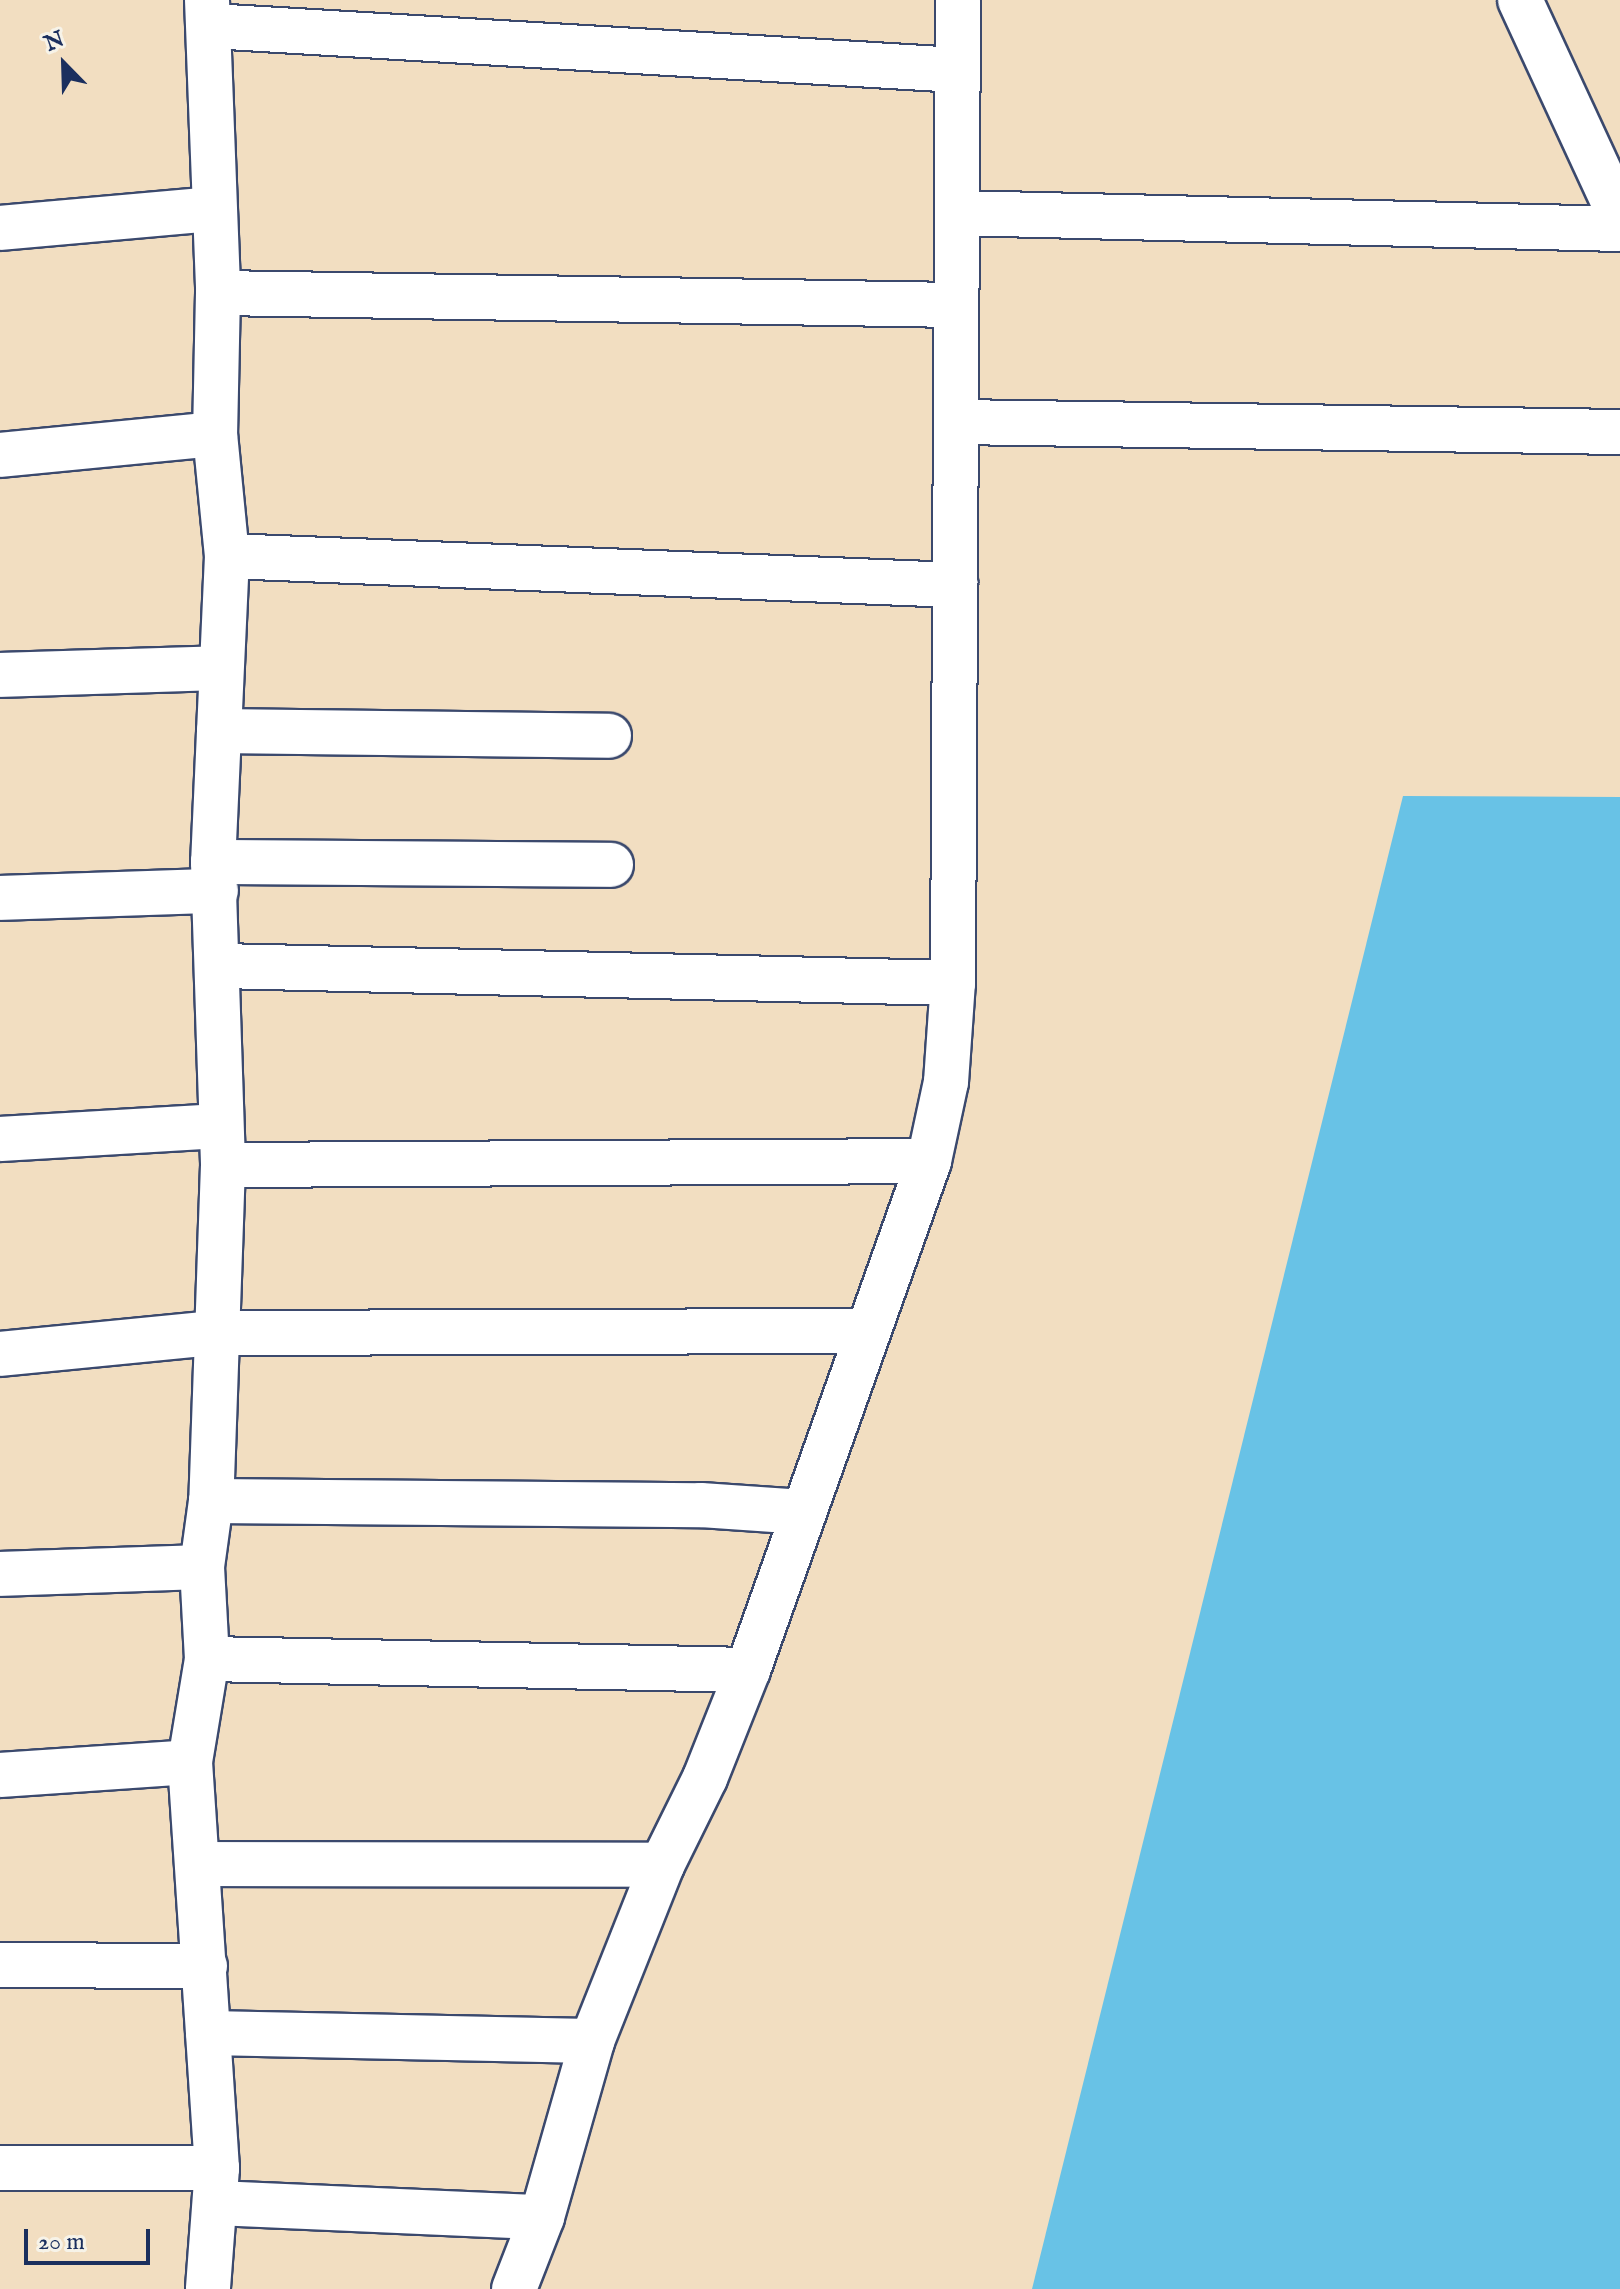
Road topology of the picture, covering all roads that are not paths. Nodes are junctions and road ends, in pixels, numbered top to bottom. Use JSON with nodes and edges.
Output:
{"nodes":[{"id":1,"x":958,"y":0,"type":"edge"},
{"id":2,"x":1520,"y":0,"type":"edge"},
{"id":3,"x":209,"y":13,"type":"edge"},
{"id":4,"x":958,"y":70,"type":"junction"},
{"id":5,"x":212,"y":209,"type":"junction"},
{"id":6,"x":957,"y":213,"type":"junction"},
{"id":7,"x":1620,"y":216,"type":"edge"},
{"id":8,"x":0,"y":228,"type":"edge"},
{"id":9,"x":1620,"y":229,"type":"edge"},
{"id":10,"x":218,"y":293,"type":"junction"},
{"id":11,"x":956,"y":305,"type":"junction"},
{"id":12,"x":956,"y":422,"type":"junction"},
{"id":13,"x":1620,"y":432,"type":"edge"},
{"id":14,"x":215,"y":434,"type":"junction"},
{"id":15,"x":0,"y":455,"type":"edge"},
{"id":16,"x":227,"y":556,"type":"junction"},
{"id":17,"x":955,"y":585,"type":"junction"},
{"id":18,"x":221,"y":668,"type":"junction"},
{"id":19,"x":0,"y":675,"type":"edge"},
{"id":20,"x":219,"y":731,"type":"junction"},
{"id":21,"x":609,"y":736,"type":"dead end"},
{"id":22,"x":611,"y":865,"type":"dead end"},
{"id":23,"x":215,"y":876,"type":"junction"},
{"id":24,"x":0,"y":898,"type":"edge"},
{"id":25,"x":220,"y":966,"type":"junction"},
{"id":26,"x":953,"y":983,"type":"junction"},
{"id":27,"x":0,"y":1139,"type":"edge"},
{"id":28,"x":221,"y":1146,"type":"junction"},
{"id":29,"x":929,"y":1161,"type":"junction"},
{"id":30,"x":867,"y":1331,"type":"junction"},
{"id":31,"x":213,"y":1333,"type":"junction"},
{"id":32,"x":0,"y":1354,"type":"edge"},
{"id":33,"x":211,"y":1501,"type":"junction"},
{"id":34,"x":803,"y":1512,"type":"junction"},
{"id":35,"x":202,"y":1567,"type":"junction"},
{"id":36,"x":0,"y":1574,"type":"edge"},
{"id":37,"x":207,"y":1659,"type":"junction"},
{"id":38,"x":748,"y":1670,"type":"junction"},
{"id":39,"x":190,"y":1762,"type":"junction"},
{"id":40,"x":0,"y":1775,"type":"edge"},
{"id":41,"x":197,"y":1864,"type":"junction"},
{"id":42,"x":662,"y":1865,"type":"junction"},
{"id":43,"x":0,"y":1965,"type":"edge"},
{"id":44,"x":205,"y":1966,"type":"junction"},
{"id":45,"x":208,"y":2033,"type":"junction"},
{"id":46,"x":592,"y":2041,"type":"junction"},
{"id":47,"x":0,"y":2168,"type":"edge"},
{"id":48,"x":216,"y":2186,"type":"junction"},
{"id":49,"x":542,"y":2217,"type":"junction"},
{"id":50,"x":208,"y":2289,"type":"edge"},
{"id":51,"x":514,"y":2289,"type":"edge"}],
"edges":[{"from":1,"to":4,"type":"street"},
{"from":2,"to":7,"type":"street"},
{"from":3,"to":4,"type":"street"},
{"from":3,"to":5,"type":"street"},
{"from":4,"to":6,"type":"street"},
{"from":5,"to":8,"type":"street"},
{"from":5,"to":10,"type":"street"},
{"from":6,"to":9,"type":"street"},
{"from":6,"to":11,"type":"street"},
{"from":10,"to":11,"type":"street"},
{"from":10,"to":14,"type":"street"},
{"from":11,"to":12,"type":"street"},
{"from":12,"to":13,"type":"street"},
{"from":12,"to":17,"type":"street"},
{"from":14,"to":15,"type":"street"},
{"from":14,"to":16,"type":"street"},
{"from":16,"to":17,"type":"street"},
{"from":16,"to":18,"type":"street"},
{"from":17,"to":26,"type":"street"},
{"from":18,"to":19,"type":"street"},
{"from":18,"to":20,"type":"street"},
{"from":20,"to":21,"type":"street"},
{"from":20,"to":23,"type":"street"},
{"from":22,"to":23,"type":"street"},
{"from":23,"to":24,"type":"street"},
{"from":23,"to":25,"type":"street"},
{"from":25,"to":26,"type":"street"},
{"from":25,"to":28,"type":"street"},
{"from":26,"to":29,"type":"street"},
{"from":27,"to":28,"type":"street"},
{"from":28,"to":29,"type":"street"},
{"from":28,"to":31,"type":"street"},
{"from":29,"to":30,"type":"street"},
{"from":30,"to":31,"type":"street"},
{"from":30,"to":34,"type":"street"},
{"from":31,"to":32,"type":"street"},
{"from":31,"to":33,"type":"street"},
{"from":33,"to":34,"type":"street"},
{"from":33,"to":35,"type":"street"},
{"from":34,"to":38,"type":"street"},
{"from":35,"to":36,"type":"street"},
{"from":35,"to":37,"type":"street"},
{"from":37,"to":38,"type":"street"},
{"from":37,"to":39,"type":"street"},
{"from":38,"to":42,"type":"street"},
{"from":39,"to":40,"type":"street"},
{"from":39,"to":41,"type":"street"},
{"from":41,"to":42,"type":"street"},
{"from":41,"to":44,"type":"street"},
{"from":42,"to":46,"type":"street"},
{"from":43,"to":44,"type":"street"},
{"from":44,"to":45,"type":"street"},
{"from":45,"to":46,"type":"street"},
{"from":45,"to":48,"type":"street"},
{"from":46,"to":49,"type":"street"},
{"from":47,"to":48,"type":"street"},
{"from":48,"to":49,"type":"street"},
{"from":48,"to":50,"type":"street"},
{"from":49,"to":51,"type":"street"}]}
